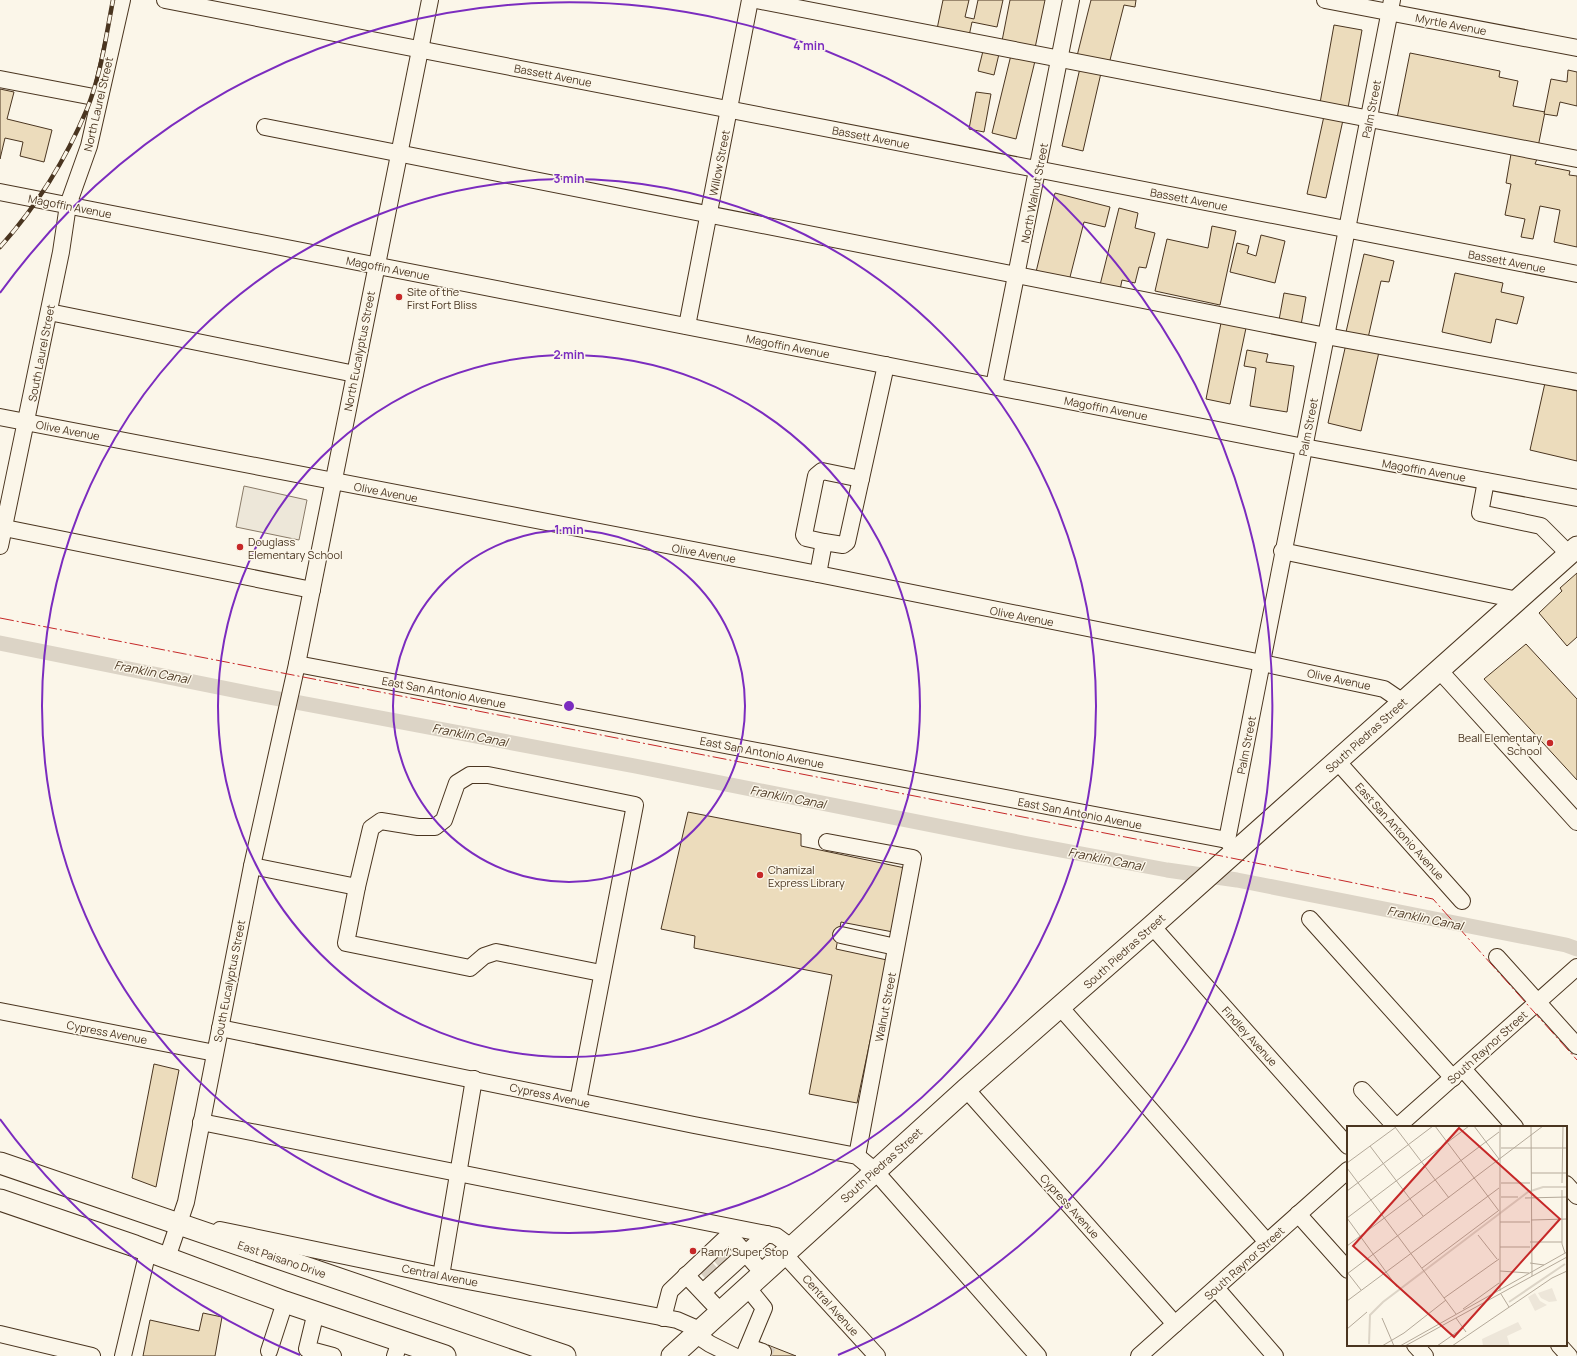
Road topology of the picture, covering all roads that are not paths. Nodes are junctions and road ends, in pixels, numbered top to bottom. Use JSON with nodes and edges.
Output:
{"nodes":[{"id":1,"x":122,"y":0,"type":"edge"},
{"id":2,"x":165,"y":0,"type":"edge"},
{"id":3,"x":430,"y":0,"type":"edge"},
{"id":4,"x":750,"y":0,"type":"edge"},
{"id":5,"x":756,"y":0,"type":"edge"},
{"id":6,"x":1071,"y":0,"type":"edge"},
{"id":7,"x":1325,"y":0,"type":"edge"},
{"id":8,"x":1390,"y":6,"type":"edge"},
{"id":9,"x":1577,"y":48,"type":"edge"},
{"id":10,"x":420,"y":49,"type":"junction"},
{"id":11,"x":1060,"y":59,"type":"junction"},
{"id":12,"x":0,"y":79,"type":"edge"},
{"id":13,"x":99,"y":98,"type":"junction"},
{"id":14,"x":729,"y":109,"type":"junction"},
{"id":15,"x":1369,"y":119,"type":"junction"},
{"id":16,"x":265,"y":127,"type":"dead end"},
{"id":17,"x":399,"y":154,"type":"junction"},
{"id":18,"x":1577,"y":159,"type":"edge"},
{"id":19,"x":1038,"y":170,"type":"junction"},
{"id":20,"x":0,"y":192,"type":"edge"},
{"id":21,"x":68,"y":205,"type":"junction"},
{"id":22,"x":708,"y":215,"type":"junction"},
{"id":23,"x":1348,"y":230,"type":"junction"},
{"id":24,"x":376,"y":266,"type":"junction"},
{"id":25,"x":1018,"y":274,"type":"junction"},
{"id":26,"x":1577,"y":274,"type":"edge"},
{"id":27,"x":49,"y":312,"type":"junction"},
{"id":28,"x":687,"y":326,"type":"junction"},
{"id":29,"x":1326,"y":336,"type":"junction"},
{"id":30,"x":886,"y":365,"type":"junction"},
{"id":31,"x":355,"y":374,"type":"junction"},
{"id":32,"x":1577,"y":382,"type":"edge"},
{"id":33,"x":994,"y":386,"type":"junction"},
{"id":34,"x":0,"y":417,"type":"edge"},
{"id":35,"x":27,"y":422,"type":"junction"},
{"id":36,"x":1304,"y":447,"type":"junction"},
{"id":37,"x":861,"y":479,"type":"junction"},
{"id":38,"x":1486,"y":481,"type":"junction"},
{"id":39,"x":333,"y":482,"type":"junction"},
{"id":40,"x":1577,"y":498,"type":"edge"},
{"id":41,"x":2,"y":527,"type":"edge"},
{"id":42,"x":824,"y":542,"type":"junction"},
{"id":43,"x":0,"y":546,"type":"edge"},
{"id":44,"x":1573,"y":550,"type":"edge"},
{"id":45,"x":1282,"y":551,"type":"junction"},
{"id":46,"x":818,"y":574,"type":"junction"},
{"id":47,"x":312,"y":590,"type":"junction"},
{"id":48,"x":1518,"y":600,"type":"junction"},
{"id":49,"x":1262,"y":663,"type":"junction"},
{"id":50,"x":297,"y":664,"type":"junction"},
{"id":51,"x":1439,"y":670,"type":"junction"},
{"id":52,"x":289,"y":702,"type":"joint"},
{"id":53,"x":1403,"y":702,"type":"junction"},
{"id":54,"x":1337,"y":761,"type":"junction"},
{"id":55,"x":1577,"y":822,"type":"edge"},
{"id":56,"x":827,"y":842,"type":"dead end"},
{"id":57,"x":1228,"y":852,"type":"junction"},
{"id":58,"x":252,"y":866,"type":"junction"},
{"id":59,"x":357,"y":887,"type":"junction"},
{"id":60,"x":1462,"y":901,"type":"dead end"},
{"id":61,"x":1310,"y":919,"type":"dead end"},
{"id":62,"x":1152,"y":926,"type":"junction"},
{"id":63,"x":841,"y":935,"type":"dead end"},
{"id":64,"x":896,"y":947,"type":"junction"},
{"id":65,"x":1497,"y":957,"type":"dead end"},
{"id":66,"x":1574,"y":969,"type":"edge"},
{"id":67,"x":601,"y":973,"type":"junction"},
{"id":68,"x":1538,"y":1002,"type":"junction"},
{"id":69,"x":1060,"y":1007,"type":"junction"},
{"id":70,"x":0,"y":1011,"type":"edge"},
{"id":71,"x":220,"y":1028,"type":"junction"},
{"id":72,"x":1577,"y":1046,"type":"edge"},
{"id":73,"x":215,"y":1053,"type":"junction"},
{"id":74,"x":1458,"y":1073,"type":"junction"},
{"id":75,"x":474,"y":1079,"type":"junction"},
{"id":76,"x":966,"y":1089,"type":"junction"},
{"id":77,"x":1362,"y":1090,"type":"dead end"},
{"id":78,"x":578,"y":1101,"type":"junction"},
{"id":79,"x":201,"y":1122,"type":"junction"},
{"id":80,"x":1395,"y":1126,"type":"edge"},
{"id":81,"x":1397,"y":1126,"type":"edge"},
{"id":82,"x":1514,"y":1126,"type":"edge"},
{"id":83,"x":1347,"y":1145,"type":"edge"},
{"id":84,"x":857,"y":1156,"type":"junction"},
{"id":85,"x":0,"y":1162,"type":"edge"},
{"id":86,"x":875,"y":1171,"type":"junction"},
{"id":87,"x":1347,"y":1171,"type":"edge"},
{"id":88,"x":459,"y":1173,"type":"junction"},
{"id":89,"x":1567,"y":1185,"type":"edge"},
{"id":90,"x":1577,"y":1196,"type":"edge"},
{"id":91,"x":0,"y":1200,"type":"edge"},
{"id":92,"x":1298,"y":1214,"type":"junction"},
{"id":93,"x":179,"y":1224,"type":"junction"},
{"id":94,"x":730,"y":1231,"type":"junction"},
{"id":95,"x":767,"y":1234,"type":"junction"},
{"id":96,"x":1267,"y":1242,"type":"junction"},
{"id":97,"x":788,"y":1250,"type":"junction"},
{"id":98,"x":745,"y":1253,"type":"junction"},
{"id":99,"x":157,"y":1255,"type":"junction"},
{"id":100,"x":721,"y":1258,"type":"junction"},
{"id":101,"x":1347,"y":1269,"type":"edge"},
{"id":102,"x":708,"y":1270,"type":"junction"},
{"id":103,"x":762,"y":1273,"type":"junction"},
{"id":104,"x":686,"y":1275,"type":"junction"},
{"id":105,"x":441,"y":1276,"type":"junction"},
{"id":106,"x":747,"y":1287,"type":"junction"},
{"id":107,"x":1216,"y":1288,"type":"junction"},
{"id":108,"x":703,"y":1292,"type":"junction"},
{"id":109,"x":284,"y":1302,"type":"junction"},
{"id":110,"x":720,"y":1311,"type":"junction"},
{"id":111,"x":316,"y":1312,"type":"junction"},
{"id":112,"x":663,"y":1318,"type":"junction"},
{"id":113,"x":1176,"y":1324,"type":"junction"},
{"id":114,"x":698,"y":1332,"type":"junction"},
{"id":115,"x":0,"y":1334,"type":"edge"},
{"id":116,"x":1416,"y":1346,"type":"edge"},
{"id":117,"x":1560,"y":1346,"type":"edge"},
{"id":118,"x":398,"y":1349,"type":"edge"},
{"id":119,"x":269,"y":1351,"type":"dead end"},
{"id":120,"x":306,"y":1352,"type":"edge"},
{"id":121,"x":752,"y":1352,"type":"edge"},
{"id":122,"x":92,"y":1356,"type":"edge"},
{"id":123,"x":123,"y":1356,"type":"edge"},
{"id":124,"x":333,"y":1356,"type":"edge"},
{"id":125,"x":445,"y":1356,"type":"edge"},
{"id":126,"x":565,"y":1356,"type":"edge"},
{"id":127,"x":672,"y":1356,"type":"edge"},
{"id":128,"x":734,"y":1356,"type":"edge"},
{"id":129,"x":877,"y":1356,"type":"edge"},
{"id":130,"x":1038,"y":1356,"type":"edge"},
{"id":131,"x":1139,"y":1356,"type":"edge"},
{"id":132,"x":1275,"y":1356,"type":"edge"},
{"id":133,"x":1425,"y":1356,"type":"edge"},
{"id":134,"x":1569,"y":1356,"type":"edge"}],
"edges":[{"from":1,"to":13,"type":"street","name":"North Laurel Street"},
{"from":2,"to":10,"type":"street","name":"Bassett Avenue"},
{"from":3,"to":10,"type":"street","name":"North Eucalyptus Street"},
{"from":4,"to":14,"type":"street","name":"Willow Street"},
{"from":5,"to":11,"type":"street"},
{"from":6,"to":11,"type":"street","name":"North Walnut Street"},
{"from":7,"to":8,"type":"street","name":"Myrtle Avenue"},
{"from":8,"to":9,"type":"street","name":"Myrtle Avenue"},
{"from":8,"to":15,"type":"street","name":"Palm Street"},
{"from":10,"to":14,"type":"street","name":"Bassett Avenue"},
{"from":10,"to":17,"type":"street","name":"North Eucalyptus Street"},
{"from":11,"to":15,"type":"street"},
{"from":11,"to":19,"type":"street","name":"North Walnut Street"},
{"from":12,"to":13,"type":"street"},
{"from":13,"to":21,"type":"street","name":"North Laurel Street"},
{"from":14,"to":19,"type":"street","name":"Bassett Avenue"},
{"from":14,"to":22,"type":"street","name":"Willow Street"},
{"from":15,"to":18,"type":"street"},
{"from":15,"to":23,"type":"street","name":"Palm Street"},
{"from":16,"to":17,"type":"street"},
{"from":17,"to":22,"type":"street"},
{"from":17,"to":24,"type":"street","name":"North Eucalyptus Street"},
{"from":19,"to":23,"type":"street","name":"Bassett Avenue"},
{"from":19,"to":25,"type":"street","name":"North Walnut Street"},
{"from":20,"to":21,"type":"street","name":"Magoffin Avenue"},
{"from":21,"to":24,"type":"street","name":"Magoffin Avenue"},
{"from":21,"to":27,"type":"street","name":"South Laurel Street"},
{"from":22,"to":25,"type":"street"},
{"from":22,"to":28,"type":"street","name":"Willow Street"},
{"from":23,"to":26,"type":"street","name":"Bassett Avenue"},
{"from":23,"to":29,"type":"street","name":"Palm Street"},
{"from":24,"to":28,"type":"street","name":"Magoffin Avenue"},
{"from":24,"to":31,"type":"street","name":"North Eucalyptus Street"},
{"from":25,"to":29,"type":"street"},
{"from":25,"to":33,"type":"street","name":"North Walnut Street"},
{"from":27,"to":31,"type":"street"},
{"from":27,"to":35,"type":"street","name":"South Laurel Street"},
{"from":28,"to":30,"type":"street","name":"Magoffin Avenue"},
{"from":29,"to":32,"type":"street"},
{"from":29,"to":36,"type":"street","name":"Palm Street"},
{"from":30,"to":33,"type":"street","name":"Magoffin Avenue"},
{"from":30,"to":37,"type":"street"},
{"from":31,"to":39,"type":"street","name":"North Eucalyptus Street"},
{"from":33,"to":36,"type":"street","name":"Magoffin Avenue"},
{"from":34,"to":35,"type":"street","name":"Olive Avenue"},
{"from":35,"to":39,"type":"street","name":"Olive Avenue"},
{"from":35,"to":41,"type":"street","name":"South Laurel Street"},
{"from":36,"to":38,"type":"street","name":"Magoffin Avenue"},
{"from":36,"to":45,"type":"street","name":"Palm Street"},
{"from":37,"to":42,"type":"street"},
{"from":37,"to":42,"type":"street"},
{"from":38,"to":40,"type":"street","name":"Magoffin Avenue"},
{"from":38,"to":44,"type":"street"},
{"from":39,"to":46,"type":"street","name":"Olive Avenue"},
{"from":39,"to":47,"type":"street","name":"North Eucalyptus Street"},
{"from":41,"to":43,"type":"street","name":"South Laurel Street"},
{"from":41,"to":47,"type":"street"},
{"from":42,"to":46,"type":"street"},
{"from":44,"to":48,"type":"main road","name":"South Piedras Street"},
{"from":45,"to":48,"type":"street"},
{"from":45,"to":49,"type":"street","name":"Palm Street"},
{"from":46,"to":49,"type":"street","name":"Olive Avenue"},
{"from":47,"to":50,"type":"street","name":"North Eucalyptus Street"},
{"from":48,"to":51,"type":"main road","name":"South Piedras Street"},
{"from":49,"to":53,"type":"street","name":"Olive Avenue"},
{"from":49,"to":57,"type":"street","name":"Palm Street"},
{"from":50,"to":52,"type":"street","name":"North Eucalyptus Street"},
{"from":50,"to":57,"type":"street","name":"East San Antonio Avenue"},
{"from":51,"to":53,"type":"main road","name":"South Piedras Street"},
{"from":51,"to":55,"type":"street"},
{"from":52,"to":58,"type":"street","name":"South Eucalyptus Street"},
{"from":53,"to":54,"type":"main road","name":"South Piedras Street"},
{"from":54,"to":57,"type":"main road","name":"South Piedras Street"},
{"from":54,"to":60,"type":"street","name":"East San Antonio Avenue"},
{"from":56,"to":64,"type":"street","name":"Walnut Street"},
{"from":57,"to":62,"type":"main road","name":"South Piedras Street"},
{"from":58,"to":59,"type":"street"},
{"from":58,"to":71,"type":"street","name":"South Eucalyptus Street"},
{"from":59,"to":67,"type":"street"},
{"from":59,"to":67,"type":"street"},
{"from":61,"to":74,"type":"street"},
{"from":62,"to":69,"type":"main road","name":"South Piedras Street"},
{"from":62,"to":83,"type":"street","name":"Findley Avenue"},
{"from":63,"to":64,"type":"street"},
{"from":64,"to":84,"type":"street","name":"Walnut Street"},
{"from":65,"to":68,"type":"street"},
{"from":66,"to":68,"type":"street","name":"South Raynor Street"},
{"from":67,"to":78,"type":"street"},
{"from":68,"to":72,"type":"street"},
{"from":68,"to":74,"type":"street","name":"South Raynor Street"},
{"from":69,"to":76,"type":"main road","name":"South Piedras Street"},
{"from":69,"to":96,"type":"street"},
{"from":70,"to":73,"type":"street","name":"Cypress Avenue"},
{"from":71,"to":73,"type":"street","name":"South Eucalyptus Street"},
{"from":71,"to":75,"type":"street","name":"Cypress Avenue"},
{"from":73,"to":79,"type":"street","name":"South Eucalyptus Street"},
{"from":74,"to":81,"type":"street","name":"South Raynor Street"},
{"from":74,"to":82,"type":"street"},
{"from":75,"to":78,"type":"street","name":"Cypress Avenue"},
{"from":75,"to":88,"type":"street"},
{"from":76,"to":86,"type":"main road","name":"South Piedras Street"},
{"from":76,"to":113,"type":"street","name":"Cypress Avenue"},
{"from":77,"to":80,"type":"street"},
{"from":78,"to":84,"type":"street","name":"Cypress Avenue"},
{"from":79,"to":88,"type":"street","name":"Central Avenue"},
{"from":79,"to":93,"type":"street","name":"South Eucalyptus Street"},
{"from":84,"to":86,"type":"street","name":"Cypress Avenue"},
{"from":85,"to":93,"type":"main road","name":"East Paisano Drive"},
{"from":86,"to":97,"type":"main road","name":"South Piedras Street"},
{"from":86,"to":130,"type":"street","name":"Cypress Avenue"},
{"from":87,"to":92,"type":"street","name":"South Raynor Street"},
{"from":88,"to":94,"type":"street","name":"Central Avenue"},
{"from":88,"to":105,"type":"street"},
{"from":89,"to":90,"type":"street"},
{"from":91,"to":99,"type":"main road"},
{"from":92,"to":96,"type":"street","name":"South Raynor Street"},
{"from":92,"to":101,"type":"street"},
{"from":93,"to":99,"type":"street","name":"South Eucalyptus Street"},
{"from":93,"to":105,"type":"street","name":"Central Avenue"},
{"from":93,"to":126,"type":"main road","name":"East Paisano Drive"},
{"from":94,"to":95,"type":"street","name":"Central Avenue"},
{"from":94,"to":98,"type":"street"},
{"from":94,"to":100,"type":"street"},
{"from":95,"to":97,"type":"street","name":"Central Avenue"},
{"from":95,"to":98,"type":"street"},
{"from":96,"to":107,"type":"street","name":"South Raynor Street"},
{"from":97,"to":103,"type":"main road","name":"South Piedras Street"},
{"from":97,"to":129,"type":"street","name":"Central Avenue"},
{"from":98,"to":100,"type":"street"},
{"from":98,"to":103,"type":"street"},
{"from":99,"to":109,"type":"main road"},
{"from":99,"to":123,"type":"street","name":"South Eucalyptus Street"},
{"from":100,"to":102,"type":"street"},
{"from":100,"to":102,"type":"street"},
{"from":102,"to":104,"type":"street"},
{"from":102,"to":108,"type":"street"},
{"from":103,"to":106,"type":"main road","name":"South Piedras Street"},
{"from":104,"to":108,"type":"street"},
{"from":104,"to":112,"type":"street"},
{"from":105,"to":112,"type":"street","name":"Central Avenue"},
{"from":106,"to":110,"type":"main road","name":"South Piedras Street"},
{"from":106,"to":121,"type":"street"},
{"from":107,"to":113,"type":"street","name":"South Raynor Street"},
{"from":107,"to":132,"type":"street"},
{"from":108,"to":110,"type":"street"},
{"from":109,"to":111,"type":"main road"},
{"from":109,"to":119,"type":"street"},
{"from":110,"to":114,"type":"main road","name":"South Piedras Street"},
{"from":111,"to":118,"type":"main road"},
{"from":111,"to":120,"type":"street"},
{"from":112,"to":114,"type":"street","name":"Central Avenue"},
{"from":113,"to":131,"type":"street","name":"South Raynor Street"},
{"from":114,"to":127,"type":"main road","name":"South Piedras Street"},
{"from":114,"to":128,"type":"street","name":"Central Avenue"},
{"from":115,"to":122,"type":"street"},
{"from":116,"to":133,"type":"street"},
{"from":117,"to":134,"type":"street"},
{"from":118,"to":125,"type":"main road"},
{"from":120,"to":124,"type":"street"}]}
